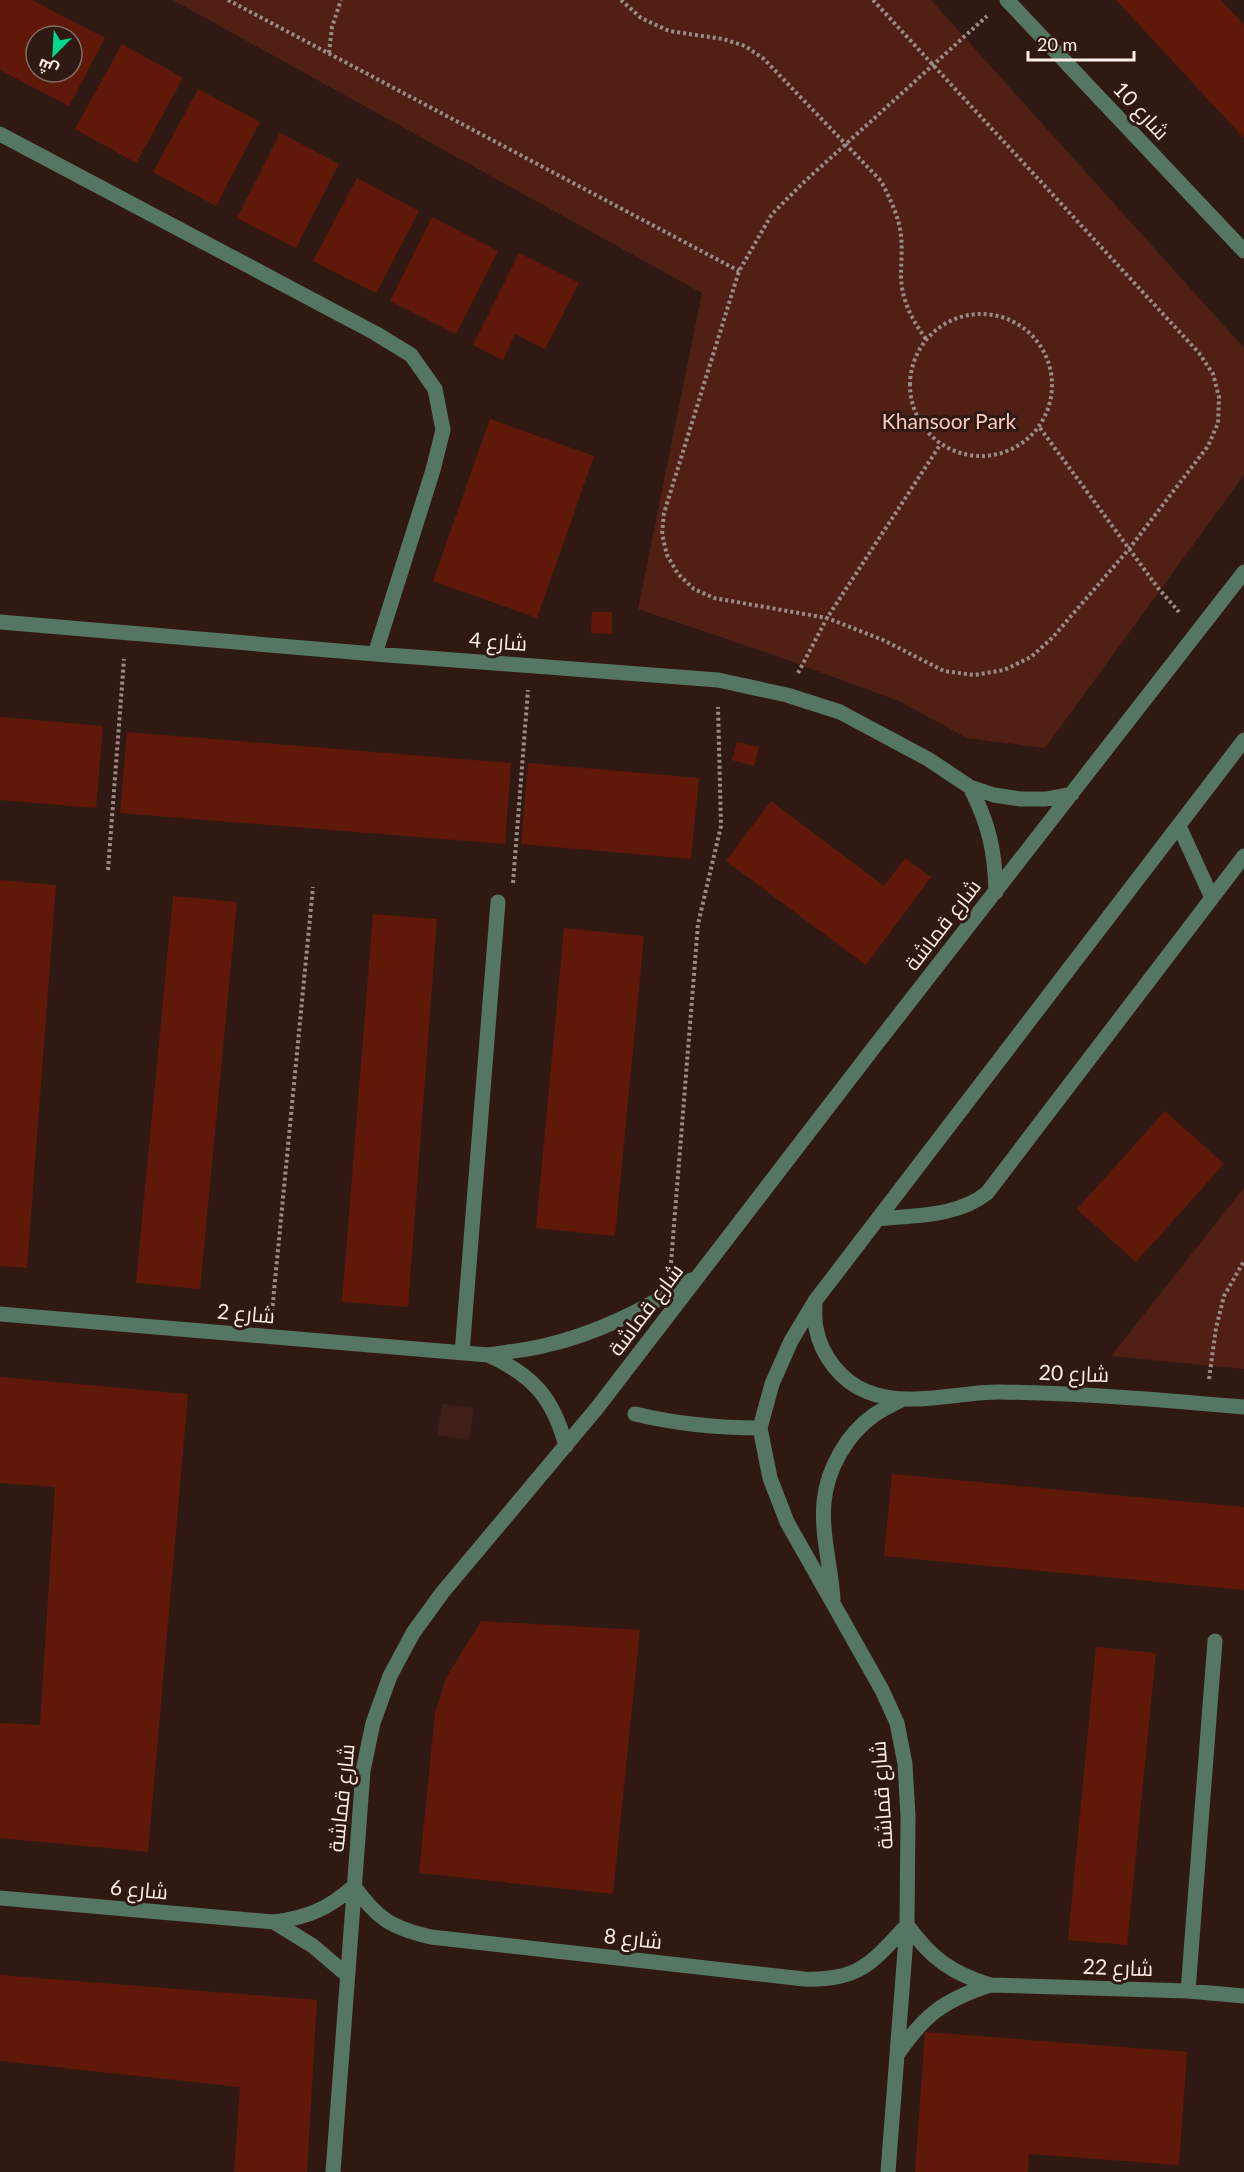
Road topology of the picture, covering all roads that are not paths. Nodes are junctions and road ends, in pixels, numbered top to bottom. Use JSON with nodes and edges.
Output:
{"nodes":[{"id":1,"x":1007,"y":0,"type":"edge"},
{"id":2,"x":0,"y":134,"type":"edge"},
{"id":3,"x":1244,"y":251,"type":"edge"},
{"id":4,"x":1244,"y":572,"type":"edge"},
{"id":5,"x":0,"y":622,"type":"edge"},
{"id":6,"x":375,"y":654,"type":"junction"},
{"id":7,"x":1244,"y":740,"type":"edge"},
{"id":8,"x":970,"y":787,"type":"junction"},
{"id":9,"x":1072,"y":794,"type":"junction"},
{"id":10,"x":1179,"y":826,"type":"junction"},
{"id":11,"x":1244,"y":856,"type":"edge"},
{"id":12,"x":996,"y":892,"type":"junction"},
{"id":13,"x":1212,"y":898,"type":"junction"},
{"id":14,"x":498,"y":902,"type":"dead end"},
{"id":15,"x":878,"y":1219,"type":"junction"},
{"id":16,"x":699,"y":1275,"type":"junction"},
{"id":17,"x":815,"y":1301,"type":"junction"},
{"id":18,"x":0,"y":1314,"type":"edge"},
{"id":19,"x":462,"y":1353,"type":"junction"},
{"id":20,"x":488,"y":1355,"type":"junction"},
{"id":21,"x":903,"y":1399,"type":"junction"},
{"id":22,"x":1244,"y":1407,"type":"edge"},
{"id":23,"x":635,"y":1414,"type":"dead end"},
{"id":24,"x":760,"y":1428,"type":"junction"},
{"id":25,"x":566,"y":1446,"type":"junction"},
{"id":26,"x":834,"y":1604,"type":"junction"},
{"id":27,"x":1215,"y":1641,"type":"dead end"},
{"id":28,"x":354,"y":1886,"type":"junction"},
{"id":29,"x":0,"y":1898,"type":"edge"},
{"id":30,"x":274,"y":1922,"type":"junction"},
{"id":31,"x":907,"y":1925,"type":"junction"},
{"id":32,"x":347,"y":1975,"type":"junction"},
{"id":33,"x":990,"y":1985,"type":"junction"},
{"id":34,"x":1188,"y":1991,"type":"junction"},
{"id":35,"x":1244,"y":1996,"type":"edge"},
{"id":36,"x":897,"y":2055,"type":"junction"},
{"id":37,"x":333,"y":2172,"type":"edge"},
{"id":38,"x":888,"y":2172,"type":"edge"}],
"edges":[{"from":1,"to":3,"type":"street","name":"شارع 10"},
{"from":2,"to":6,"type":"street"},
{"from":4,"to":9,"type":"street","name":"شارع قماشة"},
{"from":5,"to":6,"type":"street","name":"شارع 4"},
{"from":6,"to":8,"type":"street","name":"شارع 4"},
{"from":7,"to":10,"type":"street","name":"شارع قماشة"},
{"from":8,"to":9,"type":"street","name":"شارع 4"},
{"from":8,"to":12,"type":"street"},
{"from":9,"to":12,"type":"street","name":"شارع قماشة"},
{"from":10,"to":13,"type":"street"},
{"from":10,"to":15,"type":"street","name":"شارع قماشة"},
{"from":11,"to":13,"type":"street"},
{"from":12,"to":16,"type":"street","name":"شارع قماشة"},
{"from":13,"to":15,"type":"street"},
{"from":14,"to":19,"type":"street"},
{"from":15,"to":17,"type":"street","name":"شارع قماشة"},
{"from":16,"to":20,"type":"street","name":"شارع 2"},
{"from":16,"to":25,"type":"street","name":"شارع قماشة"},
{"from":17,"to":21,"type":"street","name":"شارع 20"},
{"from":17,"to":24,"type":"street","name":"شارع قماشة"},
{"from":18,"to":19,"type":"street","name":"شارع 2"},
{"from":19,"to":20,"type":"street","name":"شارع 2"},
{"from":20,"to":25,"type":"street","name":"شارع 2"},
{"from":21,"to":22,"type":"street","name":"شارع 20"},
{"from":21,"to":26,"type":"street","name":"شارع 20"},
{"from":23,"to":24,"type":"street"},
{"from":24,"to":26,"type":"street","name":"شارع قماشة"},
{"from":25,"to":28,"type":"street","name":"شارع قماشة"},
{"from":26,"to":31,"type":"street","name":"شارع قماشة"},
{"from":27,"to":34,"type":"street"},
{"from":28,"to":30,"type":"street","name":"شارع 6"},
{"from":28,"to":31,"type":"street","name":"شارع 8"},
{"from":28,"to":32,"type":"street","name":"شارع قماشة"},
{"from":29,"to":30,"type":"street","name":"شارع 6"},
{"from":30,"to":32,"type":"street","name":"شارع 6"},
{"from":31,"to":33,"type":"street","name":"شارع 22"},
{"from":31,"to":36,"type":"street","name":"شارع قماشة"},
{"from":32,"to":37,"type":"street","name":"شارع قماشة"},
{"from":33,"to":34,"type":"street","name":"شارع 22"},
{"from":33,"to":36,"type":"street","name":"شارع 22"},
{"from":34,"to":35,"type":"street","name":"شارع 22"},
{"from":36,"to":38,"type":"street","name":"شارع قماشة"}]}
